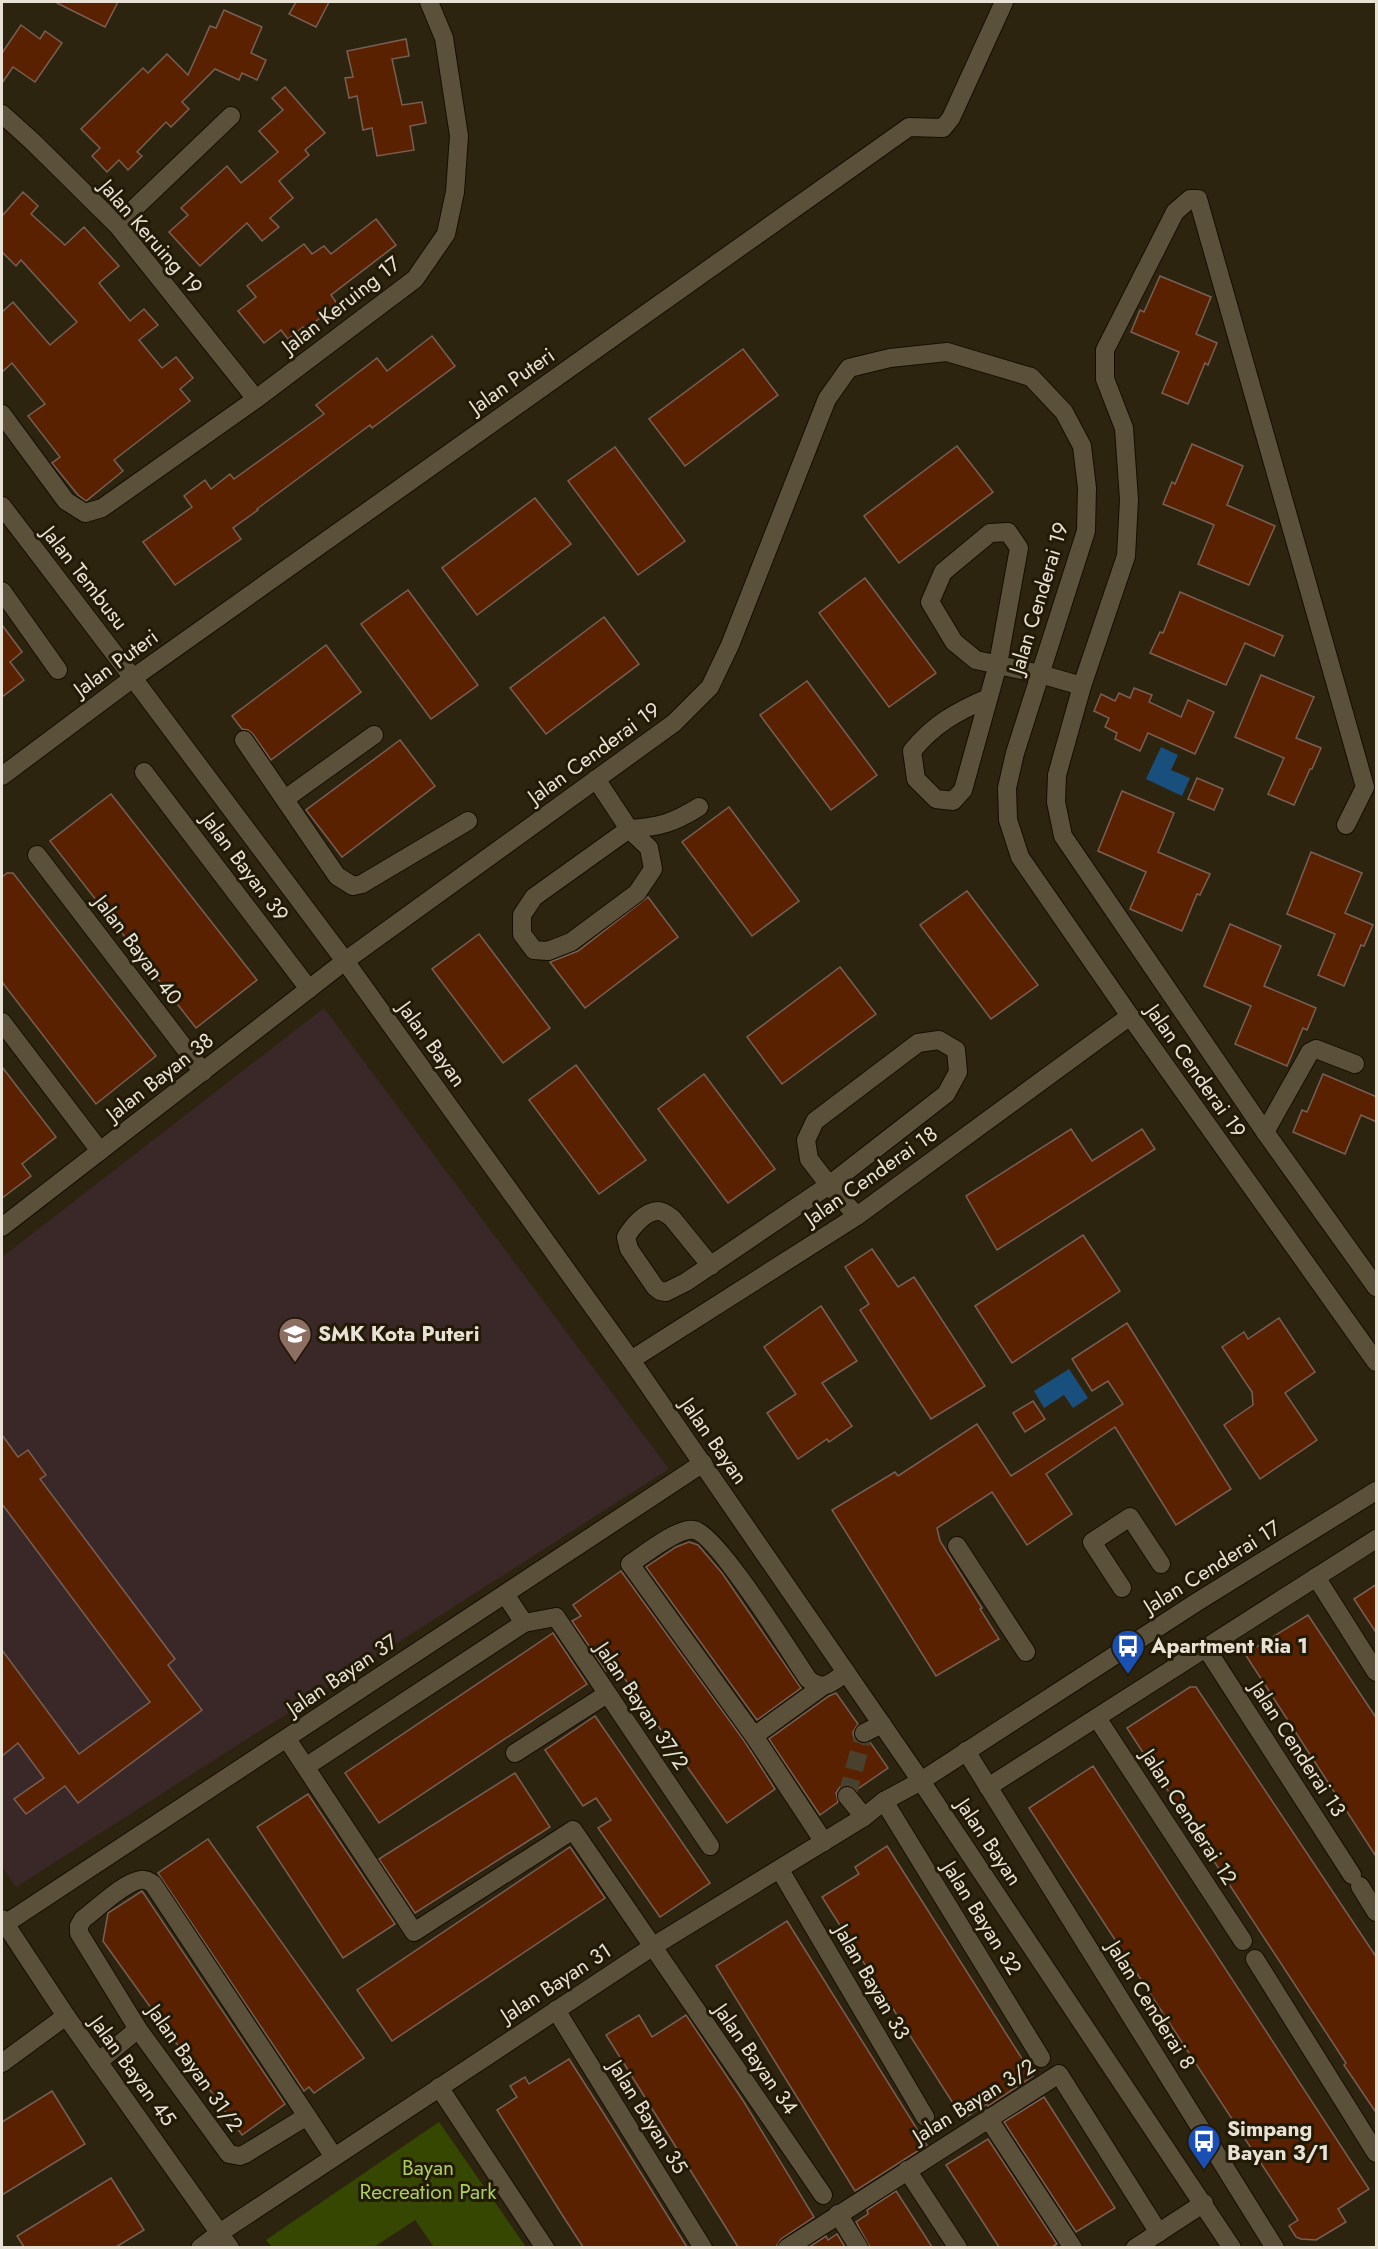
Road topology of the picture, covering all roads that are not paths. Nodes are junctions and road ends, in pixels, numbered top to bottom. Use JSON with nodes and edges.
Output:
{"nodes":[{"id":1,"x":429,"y":2,"type":"edge"},
{"id":2,"x":1004,"y":2,"type":"edge"},
{"id":3,"x":2,"y":114,"type":"edge"},
{"id":4,"x":231,"y":116,"type":"dead end"},
{"id":5,"x":117,"y":225,"type":"junction"},
{"id":6,"x":256,"y":399,"type":"junction"},
{"id":7,"x":2,"y":414,"type":"edge"},
{"id":8,"x":2,"y":506,"type":"edge"},
{"id":9,"x":2,"y":591,"type":"edge"},
{"id":10,"x":998,"y":664,"type":"junction"},
{"id":11,"x":58,"y":670,"type":"dead end"},
{"id":12,"x":1040,"y":674,"type":"junction"},
{"id":13,"x":133,"y":678,"type":"junction"},
{"id":14,"x":1082,"y":686,"type":"junction"},
{"id":15,"x":988,"y":698,"type":"junction"},
{"id":16,"x":374,"y":735,"type":"dead end"},
{"id":17,"x":244,"y":740,"type":"dead end"},
{"id":18,"x":144,"y":772,"type":"dead end"},
{"id":19,"x":2,"y":776,"type":"edge"},
{"id":20,"x":596,"y":779,"type":"junction"},
{"id":21,"x":285,"y":800,"type":"junction"},
{"id":22,"x":699,"y":807,"type":"dead end"},
{"id":23,"x":468,"y":821,"type":"dead end"},
{"id":24,"x":1346,"y":825,"type":"dead end"},
{"id":25,"x":629,"y":829,"type":"junction"},
{"id":26,"x":37,"y":855,"type":"dead end"},
{"id":27,"x":345,"y":961,"type":"junction"},
{"id":28,"x":309,"y":989,"type":"junction"},
{"id":29,"x":1130,"y":1016,"type":"junction"},
{"id":30,"x":2,"y":1022,"type":"edge"},
{"id":31,"x":1355,"y":1064,"type":"dead end"},
{"id":32,"x":203,"y":1072,"type":"junction"},
{"id":33,"x":1265,"y":1132,"type":"junction"},
{"id":34,"x":100,"y":1151,"type":"junction"},
{"id":35,"x":829,"y":1185,"type":"junction"},
{"id":36,"x":857,"y":1216,"type":"junction"},
{"id":37,"x":2,"y":1227,"type":"edge"},
{"id":38,"x":711,"y":1266,"type":"junction"},
{"id":39,"x":1377,"y":1287,"type":"edge"},
{"id":40,"x":631,"y":1360,"type":"junction"},
{"id":41,"x":1377,"y":1362,"type":"edge"},
{"id":42,"x":703,"y":1463,"type":"junction"},
{"id":43,"x":1377,"y":1491,"type":"edge"},
{"id":44,"x":1377,"y":1539,"type":"edge"},
{"id":45,"x":957,"y":1546,"type":"dead end"},
{"id":46,"x":1161,"y":1564,"type":"dead end"},
{"id":47,"x":1316,"y":1577,"type":"junction"},
{"id":48,"x":1122,"y":1588,"type":"dead end"},
{"id":49,"x":505,"y":1594,"type":"junction"},
{"id":50,"x":524,"y":1623,"type":"junction"},
{"id":51,"x":1206,"y":1648,"type":"junction"},
{"id":52,"x":1026,"y":1652,"type":"dead end"},
{"id":53,"x":846,"y":1672,"type":"junction"},
{"id":54,"x":1377,"y":1672,"type":"edge"},
{"id":55,"x":824,"y":1686,"type":"junction"},
{"id":56,"x":607,"y":1695,"type":"junction"},
{"id":57,"x":1096,"y":1718,"type":"junction"},
{"id":58,"x":882,"y":1724,"type":"junction"},
{"id":59,"x":864,"y":1733,"type":"dead end"},
{"id":60,"x":754,"y":1737,"type":"junction"},
{"id":61,"x":287,"y":1739,"type":"junction"},
{"id":62,"x":966,"y":1751,"type":"junction"},
{"id":63,"x":515,"y":1754,"type":"dead end"},
{"id":64,"x":310,"y":1764,"type":"dead end"},
{"id":65,"x":921,"y":1781,"type":"junction"},
{"id":66,"x":988,"y":1787,"type":"junction"},
{"id":67,"x":847,"y":1796,"type":"dead end"},
{"id":68,"x":884,"y":1801,"type":"junction"},
{"id":69,"x":864,"y":1818,"type":"junction"},
{"id":70,"x":824,"y":1842,"type":"junction"},
{"id":71,"x":710,"y":1846,"type":"dead end"},
{"id":72,"x":780,"y":1870,"type":"junction"},
{"id":73,"x":1377,"y":1912,"type":"edge"},
{"id":74,"x":3,"y":1922,"type":"edge"},
{"id":75,"x":1243,"y":1941,"type":"dead end"},
{"id":76,"x":652,"y":1947,"type":"junction"},
{"id":77,"x":1255,"y":1959,"type":"dead end"},
{"id":78,"x":556,"y":2010,"type":"junction"},
{"id":79,"x":66,"y":2016,"type":"junction"},
{"id":80,"x":138,"y":2029,"type":"junction"},
{"id":81,"x":1041,"y":2058,"type":"dead end"},
{"id":82,"x":98,"y":2062,"type":"junction"},
{"id":83,"x":2,"y":2063,"type":"edge"},
{"id":84,"x":439,"y":2087,"type":"junction"},
{"id":85,"x":307,"y":2116,"type":"junction"},
{"id":86,"x":925,"y":2117,"type":"dead end"},
{"id":87,"x":988,"y":2118,"type":"junction"},
{"id":88,"x":1377,"y":2153,"type":"edge"},
{"id":89,"x":334,"y":2157,"type":"junction"},
{"id":90,"x":907,"y":2170,"type":"junction"},
{"id":91,"x":823,"y":2195,"type":"dead end"},
{"id":92,"x":1204,"y":2203,"type":"junction"},
{"id":93,"x":838,"y":2214,"type":"junction"},
{"id":94,"x":220,"y":2232,"type":"junction"},
{"id":95,"x":1159,"y":2233,"type":"junction"},
{"id":96,"x":200,"y":2247,"type":"edge"},
{"id":97,"x":230,"y":2247,"type":"edge"},
{"id":98,"x":545,"y":2247,"type":"edge"},
{"id":99,"x":703,"y":2247,"type":"edge"},
{"id":100,"x":787,"y":2247,"type":"edge"},
{"id":101,"x":860,"y":2247,"type":"edge"},
{"id":102,"x":958,"y":2247,"type":"edge"},
{"id":103,"x":1073,"y":2247,"type":"edge"},
{"id":104,"x":1134,"y":2247,"type":"edge"},
{"id":105,"x":1232,"y":2247,"type":"edge"},
{"id":106,"x":1275,"y":2247,"type":"edge"}],
"edges":[{"from":1,"to":6,"type":"street","name":"Jalan Keruing 17"},
{"from":2,"to":13,"type":"street","name":"Jalan Puteri"},
{"from":3,"to":5,"type":"street","name":"Jalan Keruing 19"},
{"from":4,"to":5,"type":"street"},
{"from":5,"to":6,"type":"street","name":"Jalan Keruing 19"},
{"from":6,"to":7,"type":"street","name":"Jalan Keruing 17"},
{"from":8,"to":13,"type":"street","name":"Jalan Tembusu"},
{"from":9,"to":11,"type":"street"},
{"from":10,"to":10,"type":"street"},
{"from":10,"to":12,"type":"street"},
{"from":10,"to":15,"type":"street"},
{"from":12,"to":14,"type":"street"},
{"from":12,"to":20,"type":"street","name":"Jalan Cenderai 19"},
{"from":12,"to":29,"type":"street","name":"Jalan Cenderai 19"},
{"from":13,"to":19,"type":"street","name":"Jalan Puteri"},
{"from":13,"to":27,"type":"street","name":"Jalan Bayan"},
{"from":14,"to":24,"type":"street"},
{"from":14,"to":33,"type":"street"},
{"from":15,"to":15,"type":"street"},
{"from":16,"to":21,"type":"street"},
{"from":17,"to":21,"type":"street"},
{"from":18,"to":28,"type":"street","name":"Jalan Bayan 39"},
{"from":20,"to":25,"type":"street"},
{"from":20,"to":27,"type":"street","name":"Jalan Cenderai 19"},
{"from":21,"to":23,"type":"street"},
{"from":22,"to":25,"type":"street"},
{"from":25,"to":25,"type":"street"},
{"from":26,"to":32,"type":"street","name":"Jalan Bayan 40"},
{"from":27,"to":28,"type":"street","name":"Jalan Bayan 38"},
{"from":27,"to":40,"type":"street","name":"Jalan Bayan"},
{"from":28,"to":32,"type":"street","name":"Jalan Bayan 38"},
{"from":29,"to":36,"type":"street","name":"Jalan Cenderai 18"},
{"from":29,"to":41,"type":"street","name":"Jalan Cenderai 19"},
{"from":30,"to":34,"type":"street"},
{"from":31,"to":33,"type":"street"},
{"from":32,"to":34,"type":"street","name":"Jalan Bayan 38"},
{"from":33,"to":39,"type":"street"},
{"from":34,"to":37,"type":"street","name":"Jalan Bayan 38"},
{"from":35,"to":35,"type":"street"},
{"from":35,"to":36,"type":"street"},
{"from":35,"to":38,"type":"street"},
{"from":36,"to":40,"type":"street","name":"Jalan Cenderai 18"},
{"from":38,"to":38,"type":"street"},
{"from":40,"to":42,"type":"street","name":"Jalan Bayan"},
{"from":42,"to":49,"type":"street","name":"Jalan Bayan 37"},
{"from":42,"to":53,"type":"street","name":"Jalan Bayan"},
{"from":43,"to":62,"type":"street","name":"Jalan Cenderai 17"},
{"from":44,"to":47,"type":"street"},
{"from":45,"to":52,"type":"street"},
{"from":46,"to":48,"type":"street"},
{"from":47,"to":51,"type":"street"},
{"from":47,"to":54,"type":"street"},
{"from":49,"to":50,"type":"street"},
{"from":49,"to":61,"type":"street","name":"Jalan Bayan 37"},
{"from":50,"to":56,"type":"street","name":"Jalan Bayan 37/2"},
{"from":50,"to":64,"type":"street"},
{"from":51,"to":57,"type":"street"},
{"from":51,"to":73,"type":"street","name":"Jalan Cenderai 13"},
{"from":53,"to":55,"type":"street"},
{"from":53,"to":58,"type":"street","name":"Jalan Bayan"},
{"from":55,"to":60,"type":"street"},
{"from":55,"to":60,"type":"street"},
{"from":56,"to":63,"type":"street"},
{"from":56,"to":71,"type":"street","name":"Jalan Bayan 37/2"},
{"from":57,"to":66,"type":"street"},
{"from":57,"to":75,"type":"street","name":"Jalan Cenderai 12"},
{"from":58,"to":59,"type":"street"},
{"from":58,"to":65,"type":"street","name":"Jalan Bayan"},
{"from":60,"to":70,"type":"street"},
{"from":61,"to":74,"type":"street","name":"Jalan Bayan 37"},
{"from":61,"to":76,"type":"street","name":"Jalan Bayan 34"},
{"from":62,"to":65,"type":"street","name":"Jalan Cenderai 17"},
{"from":62,"to":66,"type":"street","name":"Jalan Cenderai 8"},
{"from":65,"to":68,"type":"street","name":"Jalan Bayan 31"},
{"from":65,"to":92,"type":"street","name":"Jalan Bayan"},
{"from":66,"to":106,"type":"street","name":"Jalan Cenderai 8"},
{"from":67,"to":69,"type":"street"},
{"from":68,"to":69,"type":"street","name":"Jalan Bayan 31"},
{"from":68,"to":81,"type":"street","name":"Jalan Bayan 32"},
{"from":69,"to":70,"type":"street","name":"Jalan Bayan 31"},
{"from":70,"to":72,"type":"street","name":"Jalan Bayan 31"},
{"from":72,"to":76,"type":"street","name":"Jalan Bayan 31"},
{"from":72,"to":86,"type":"street","name":"Jalan Bayan 33"},
{"from":74,"to":79,"type":"street","name":"Jalan Bayan 45"},
{"from":76,"to":78,"type":"street","name":"Jalan Bayan 31"},
{"from":76,"to":91,"type":"street","name":"Jalan Bayan 34"},
{"from":77,"to":88,"type":"street"},
{"from":78,"to":84,"type":"street","name":"Jalan Bayan 31"},
{"from":78,"to":99,"type":"street","name":"Jalan Bayan 35"},
{"from":79,"to":82,"type":"street","name":"Jalan Bayan 45"},
{"from":79,"to":83,"type":"street"},
{"from":80,"to":82,"type":"street"},
{"from":80,"to":85,"type":"street","name":"Jalan Bayan 31/2"},
{"from":80,"to":85,"type":"street","name":"Jalan Bayan 31/2"},
{"from":82,"to":94,"type":"street","name":"Jalan Bayan 45"},
{"from":84,"to":89,"type":"street","name":"Jalan Bayan 31"},
{"from":84,"to":98,"type":"street"},
{"from":85,"to":89,"type":"street"},
{"from":87,"to":90,"type":"street","name":"Jalan Bayan 3/2"},
{"from":87,"to":95,"type":"street","name":"Jalan Bayan 3/2"},
{"from":87,"to":103,"type":"street"},
{"from":89,"to":94,"type":"street","name":"Jalan Bayan 31"},
{"from":90,"to":93,"type":"street","name":"Jalan Bayan 3/2"},
{"from":90,"to":102,"type":"street"},
{"from":92,"to":95,"type":"street"},
{"from":92,"to":105,"type":"street","name":"Jalan Bayan"},
{"from":93,"to":100,"type":"street","name":"Jalan Bayan 3/2"},
{"from":93,"to":101,"type":"street"},
{"from":94,"to":96,"type":"street","name":"Jalan Bayan 31"},
{"from":94,"to":97,"type":"street","name":"Jalan Bayan 45"},
{"from":95,"to":104,"type":"street"}]}
